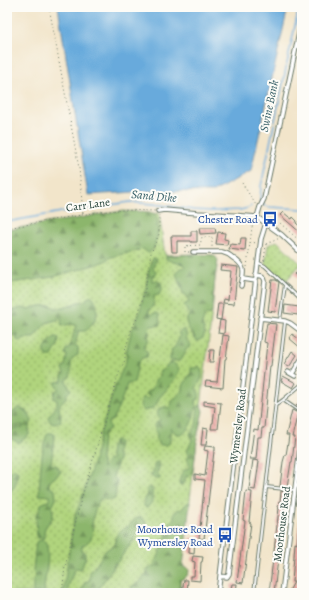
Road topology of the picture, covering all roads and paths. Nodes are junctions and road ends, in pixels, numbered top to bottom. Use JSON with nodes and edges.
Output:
{"nodes":[{"id":1,"x":49,"y":7,"type":"edge"},
{"id":2,"x":302,"y":19,"type":"edge"},
{"id":3,"x":242,"y":183,"type":"dead end"},
{"id":4,"x":158,"y":211,"type":"junction"},
{"id":5,"x":259,"y":211,"type":"junction"},
{"id":6,"x":84,"y":214,"type":"junction"},
{"id":7,"x":257,"y":217,"type":"junction"},
{"id":8,"x":266,"y":223,"type":"junction"},
{"id":9,"x":7,"y":228,"type":"edge"},
{"id":10,"x":287,"y":229,"type":"junction"},
{"id":11,"x":275,"y":230,"type":"junction"},
{"id":12,"x":284,"y":232,"type":"dead end"},
{"id":13,"x":279,"y":237,"type":"dead end"},
{"id":14,"x":250,"y":242,"type":"junction"},
{"id":15,"x":302,"y":243,"type":"edge"},
{"id":16,"x":257,"y":244,"type":"dead end"},
{"id":17,"x":263,"y":244,"type":"dead end"},
{"id":18,"x":266,"y":244,"type":"junction"},
{"id":19,"x":198,"y":248,"type":"junction"},
{"id":20,"x":193,"y":252,"type":"joint"},
{"id":21,"x":212,"y":252,"type":"junction"},
{"id":22,"x":302,"y":254,"type":"edge"},
{"id":23,"x":258,"y":262,"type":"junction"},
{"id":24,"x":263,"y":265,"type":"junction"},
{"id":25,"x":247,"y":268,"type":"dead end"},
{"id":26,"x":256,"y":275,"type":"junction"},
{"id":27,"x":243,"y":280,"type":"junction"},
{"id":28,"x":256,"y":281,"type":"junction"},
{"id":29,"x":285,"y":285,"type":"junction"},
{"id":30,"x":241,"y":286,"type":"dead end"},
{"id":31,"x":302,"y":301,"type":"edge"},
{"id":32,"x":260,"y":318,"type":"junction"},
{"id":33,"x":280,"y":320,"type":"junction"},
{"id":34,"x":285,"y":321,"type":"junction"},
{"id":35,"x":302,"y":332,"type":"edge"},
{"id":36,"x":302,"y":358,"type":"edge"},
{"id":37,"x":292,"y":374,"type":"dead end"},
{"id":38,"x":302,"y":384,"type":"edge"},
{"id":39,"x":283,"y":400,"type":"junction"},
{"id":40,"x":276,"y":405,"type":"junction"},
{"id":41,"x":302,"y":413,"type":"edge"},
{"id":42,"x":302,"y":433,"type":"edge"},
{"id":43,"x":300,"y":463,"type":"edge"},
{"id":44,"x":302,"y":486,"type":"edge"},
{"id":45,"x":266,"y":487,"type":"junction"},
{"id":46,"x":295,"y":488,"type":"junction"},
{"id":47,"x":220,"y":576,"type":"junction"},
{"id":48,"x":62,"y":593,"type":"edge"},
{"id":49,"x":218,"y":593,"type":"edge"},
{"id":50,"x":254,"y":593,"type":"edge"},
{"id":51,"x":282,"y":593,"type":"edge"}],
"edges":[{"from":1,"to":6,"type":"path"},
{"from":2,"to":5,"type":"street"},
{"from":3,"to":5,"type":"path"},
{"from":4,"to":6,"type":"path","name":"Carr Lane"},
{"from":4,"to":7,"type":"street"},
{"from":4,"to":48,"type":"path"},
{"from":5,"to":7,"type":"street"},
{"from":6,"to":9,"type":"path","name":"Carr Lane"},
{"from":7,"to":8,"type":"street"},
{"from":7,"to":14,"type":"path"},
{"from":8,"to":11,"type":"street"},
{"from":8,"to":23,"type":"street","name":"Wymersley Road"},
{"from":10,"to":11,"type":"path"},
{"from":10,"to":12,"type":"path"},
{"from":10,"to":15,"type":"path"},
{"from":11,"to":22,"type":"street"},
{"from":13,"to":18,"type":"path"},
{"from":14,"to":16,"type":"path"},
{"from":14,"to":25,"type":"path"},
{"from":17,"to":18,"type":"path"},
{"from":18,"to":24,"type":"path"},
{"from":19,"to":20,"type":"street"},
{"from":19,"to":20,"type":"path"},
{"from":19,"to":21,"type":"street"},
{"from":19,"to":21,"type":"path"},
{"from":21,"to":27,"type":"street"},
{"from":23,"to":24,"type":"lane"},
{"from":23,"to":26,"type":"street","name":"Wymersley Road"},
{"from":24,"to":29,"type":"lane"},
{"from":26,"to":28,"type":"street","name":"Wymersley Road"},
{"from":26,"to":32,"type":"street","name":"Wymersley Road"},
{"from":27,"to":28,"type":"street"},
{"from":27,"to":30,"type":"street"},
{"from":28,"to":47,"type":"street","name":"Wymersley Road"},
{"from":29,"to":31,"type":"lane"},
{"from":29,"to":33,"type":"lane"},
{"from":32,"to":33,"type":"street"},
{"from":32,"to":47,"type":"street","name":"Wymersley Road"},
{"from":33,"to":34,"type":"street"},
{"from":34,"to":35,"type":"street"},
{"from":34,"to":40,"type":"lane"},
{"from":36,"to":37,"type":"street"},
{"from":38,"to":39,"type":"lane"},
{"from":39,"to":40,"type":"lane"},
{"from":39,"to":41,"type":"lane"},
{"from":40,"to":45,"type":"lane"},
{"from":42,"to":43,"type":"street","name":"Moorhouse Road"},
{"from":43,"to":46,"type":"street","name":"Moorhouse Road"},
{"from":44,"to":46,"type":"street"},
{"from":45,"to":46,"type":"lane"},
{"from":45,"to":50,"type":"lane"},
{"from":46,"to":51,"type":"street","name":"Moorhouse Road"},
{"from":47,"to":49,"type":"street","name":"Wymersley Road"}]}
